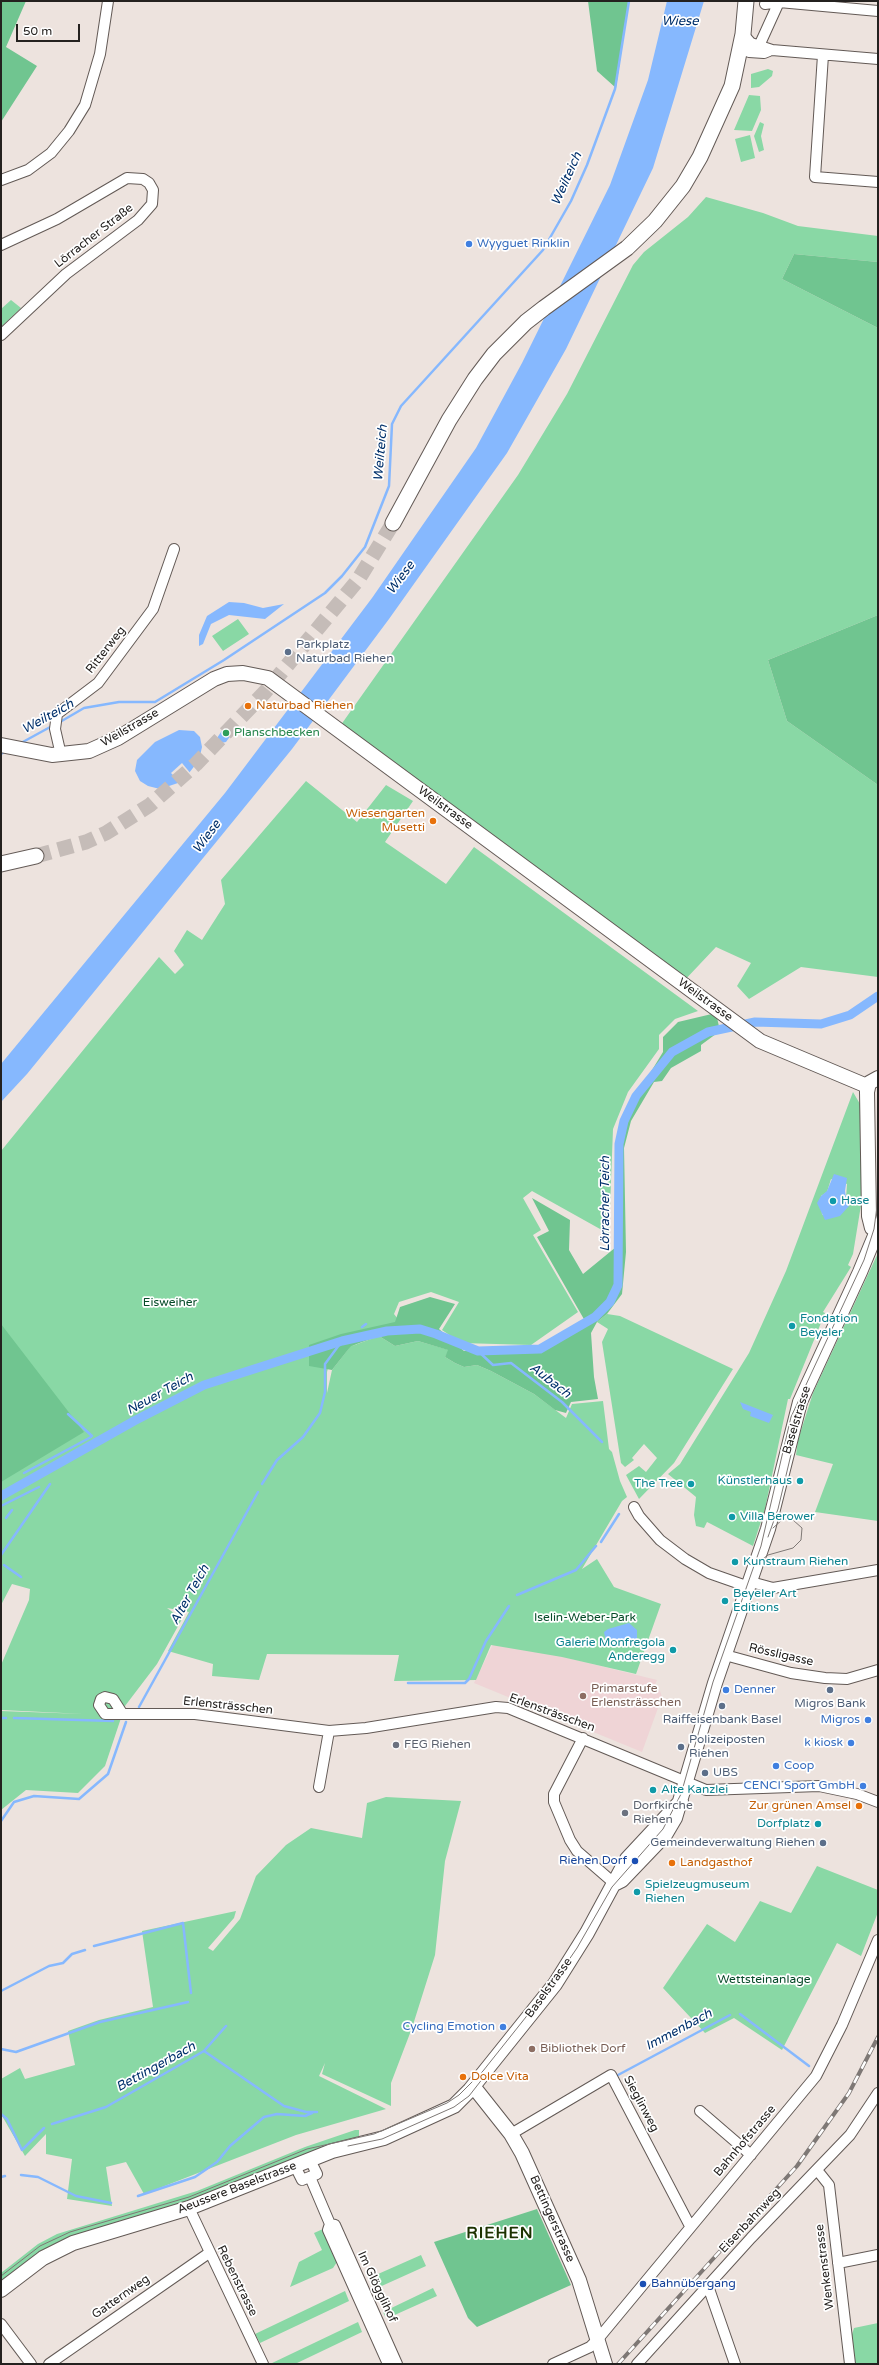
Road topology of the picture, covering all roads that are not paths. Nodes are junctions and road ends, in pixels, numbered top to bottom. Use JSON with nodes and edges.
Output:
{"nodes":[{"id":1,"x":108,"y":1,"type":"edge"},
{"id":2,"x":741,"y":1,"type":"edge"},
{"id":3,"x":746,"y":1,"type":"edge"},
{"id":4,"x":779,"y":2,"type":"junction"},
{"id":5,"x":765,"y":4,"type":"dead end"},
{"id":6,"x":878,"y":11,"type":"edge"},
{"id":7,"x":739,"y":38,"type":"junction"},
{"id":8,"x":759,"y":46,"type":"junction"},
{"id":9,"x":772,"y":50,"type":"junction"},
{"id":10,"x":823,"y":55,"type":"junction"},
{"id":11,"x":878,"y":59,"type":"edge"},
{"id":12,"x":1,"y":180,"type":"edge"},
{"id":13,"x":878,"y":182,"type":"edge"},
{"id":14,"x":1,"y":244,"type":"edge"},
{"id":15,"x":1,"y":335,"type":"edge"},
{"id":16,"x":393,"y":523,"type":"tunnel mouth"},
{"id":17,"x":174,"y":549,"type":"dead end"},
{"id":18,"x":9,"y":747,"type":"edge"},
{"id":19,"x":61,"y":755,"type":"junction"},
{"id":20,"x":36,"y":856,"type":"tunnel mouth"},
{"id":21,"x":1,"y":864,"type":"edge"},
{"id":22,"x":872,"y":1082,"type":"edge"},
{"id":23,"x":877,"y":1231,"type":"edge"},
{"id":24,"x":634,"y":1507,"type":"dead end"},
{"id":25,"x":878,"y":1570,"type":"edge"},
{"id":26,"x":750,"y":1585,"type":"junction"},
{"id":27,"x":725,"y":1655,"type":"junction"},
{"id":28,"x":878,"y":1670,"type":"edge"},
{"id":29,"x":122,"y":1713,"type":"dead end"},
{"id":30,"x":329,"y":1731,"type":"junction"},
{"id":31,"x":583,"y":1738,"type":"junction"},
{"id":32,"x":687,"y":1782,"type":"junction"},
{"id":33,"x":319,"y":1787,"type":"dead end"},
{"id":34,"x":878,"y":1802,"type":"edge"},
{"id":35,"x":615,"y":1884,"type":"junction"},
{"id":36,"x":878,"y":1940,"type":"edge"},
{"id":37,"x":473,"y":2086,"type":"junction"},
{"id":38,"x":877,"y":2096,"type":"edge"},
{"id":39,"x":700,"y":2111,"type":"dead end"},
{"id":40,"x":511,"y":2134,"type":"junction"},
{"id":41,"x":750,"y":2155,"type":"junction"},
{"id":42,"x":310,"y":2160,"type":"junction"},
{"id":43,"x":295,"y":2166,"type":"junction"},
{"id":44,"x":817,"y":2170,"type":"junction"},
{"id":45,"x":310,"y":2177,"type":"junction"},
{"id":46,"x":189,"y":2208,"type":"junction"},
{"id":47,"x":690,"y":2226,"type":"junction"},
{"id":48,"x":210,"y":2253,"type":"junction"},
{"id":49,"x":878,"y":2255,"type":"edge"},
{"id":50,"x":838,"y":2263,"type":"junction"},
{"id":51,"x":708,"y":2286,"type":"junction"},
{"id":52,"x":1,"y":2290,"type":"edge"},
{"id":53,"x":371,"y":2317,"type":"junction"},
{"id":54,"x":1,"y":2324,"type":"edge"},
{"id":55,"x":598,"y":2339,"type":"junction"},
{"id":56,"x":32,"y":2364,"type":"edge"},
{"id":57,"x":48,"y":2364,"type":"edge"},
{"id":58,"x":263,"y":2364,"type":"edge"},
{"id":59,"x":388,"y":2364,"type":"edge"},
{"id":60,"x":397,"y":2364,"type":"edge"},
{"id":61,"x":553,"y":2364,"type":"edge"},
{"id":62,"x":605,"y":2364,"type":"edge"},
{"id":63,"x":637,"y":2364,"type":"edge"},
{"id":64,"x":735,"y":2364,"type":"edge"},
{"id":65,"x":850,"y":2364,"type":"edge"}],
"edges":[{"from":1,"to":12,"type":"street"},
{"from":2,"to":7,"type":"main road"},
{"from":3,"to":7,"type":"main road"},
{"from":4,"to":5,"type":"street"},
{"from":4,"to":6,"type":"street"},
{"from":4,"to":8,"type":"street"},
{"from":7,"to":8,"type":"street"},
{"from":7,"to":9,"type":"street"},
{"from":7,"to":16,"type":"main road"},
{"from":8,"to":9,"type":"street"},
{"from":9,"to":10,"type":"street"},
{"from":10,"to":11,"type":"street"},
{"from":10,"to":13,"type":"street"},
{"from":14,"to":15,"type":"street","name":"Lörracher Straße"},
{"from":17,"to":19,"type":"street","name":"Ritterweg"},
{"from":18,"to":19,"type":"main road","name":"Weilstrasse"},
{"from":19,"to":22,"type":"main road","name":"Weilstrasse"},
{"from":20,"to":21,"type":"main road"},
{"from":22,"to":23,"type":"main road"},
{"from":23,"to":26,"type":"main road","name":"Baselstrasse"},
{"from":24,"to":26,"type":"street"},
{"from":25,"to":26,"type":"street"},
{"from":26,"to":27,"type":"main road","name":"Baselstrasse"},
{"from":27,"to":28,"type":"street","name":"Rössligasse"},
{"from":27,"to":32,"type":"main road","name":"Baselstrasse"},
{"from":29,"to":30,"type":"street","name":"Erlensträsschen"},
{"from":30,"to":31,"type":"street","name":"Erlensträsschen"},
{"from":30,"to":33,"type":"street"},
{"from":31,"to":32,"type":"street","name":"Erlensträsschen"},
{"from":31,"to":35,"type":"street"},
{"from":32,"to":34,"type":"street","name":"Erlensträsschen"},
{"from":32,"to":35,"type":"main road","name":"Baselstrasse"},
{"from":35,"to":37,"type":"main road","name":"Baselstrasse"},
{"from":36,"to":41,"type":"street","name":"Bahnhofstrasse"},
{"from":37,"to":40,"type":"main road","name":"Bettingerstrasse"},
{"from":37,"to":42,"type":"main road","name":"Aeussere Baselstrasse"},
{"from":38,"to":44,"type":"street","name":"Eisenbahnweg"},
{"from":39,"to":41,"type":"street"},
{"from":40,"to":47,"type":"street","name":"Sieglinweg"},
{"from":40,"to":55,"type":"main road","name":"Bettingerstrasse"},
{"from":41,"to":47,"type":"street","name":"Bahnhofstrasse"},
{"from":42,"to":43,"type":"main road","name":"Aeussere Baselstrasse"},
{"from":42,"to":45,"type":"street","name":"Im Glögglihof"},
{"from":43,"to":45,"type":"street"},
{"from":43,"to":46,"type":"main road","name":"Aeussere Baselstrasse"},
{"from":44,"to":50,"type":"street","name":"Wenkenstrasse"},
{"from":44,"to":51,"type":"street","name":"Eisenbahnweg"},
{"from":45,"to":53,"type":"street","name":"Im Glögglihof"},
{"from":46,"to":48,"type":"street","name":"Rebenstrasse"},
{"from":46,"to":52,"type":"main road","name":"Aeussere Baselstrasse"},
{"from":47,"to":55,"type":"street","name":"Bahnhofstrasse"},
{"from":48,"to":57,"type":"street","name":"Gatternweg"},
{"from":48,"to":58,"type":"street","name":"Rebenstrasse"},
{"from":49,"to":50,"type":"street"},
{"from":50,"to":65,"type":"street","name":"Wenkenstrasse"},
{"from":51,"to":63,"type":"street","name":"Eisenbahnweg"},
{"from":51,"to":64,"type":"street"},
{"from":53,"to":59,"type":"street","name":"Im Glögglihof"},
{"from":53,"to":60,"type":"street","name":"Im Glögglihof"},
{"from":54,"to":56,"type":"street"},
{"from":55,"to":61,"type":"street","name":"Bahnhofstrasse"},
{"from":55,"to":62,"type":"main road","name":"Bettingerstrasse"}]}
